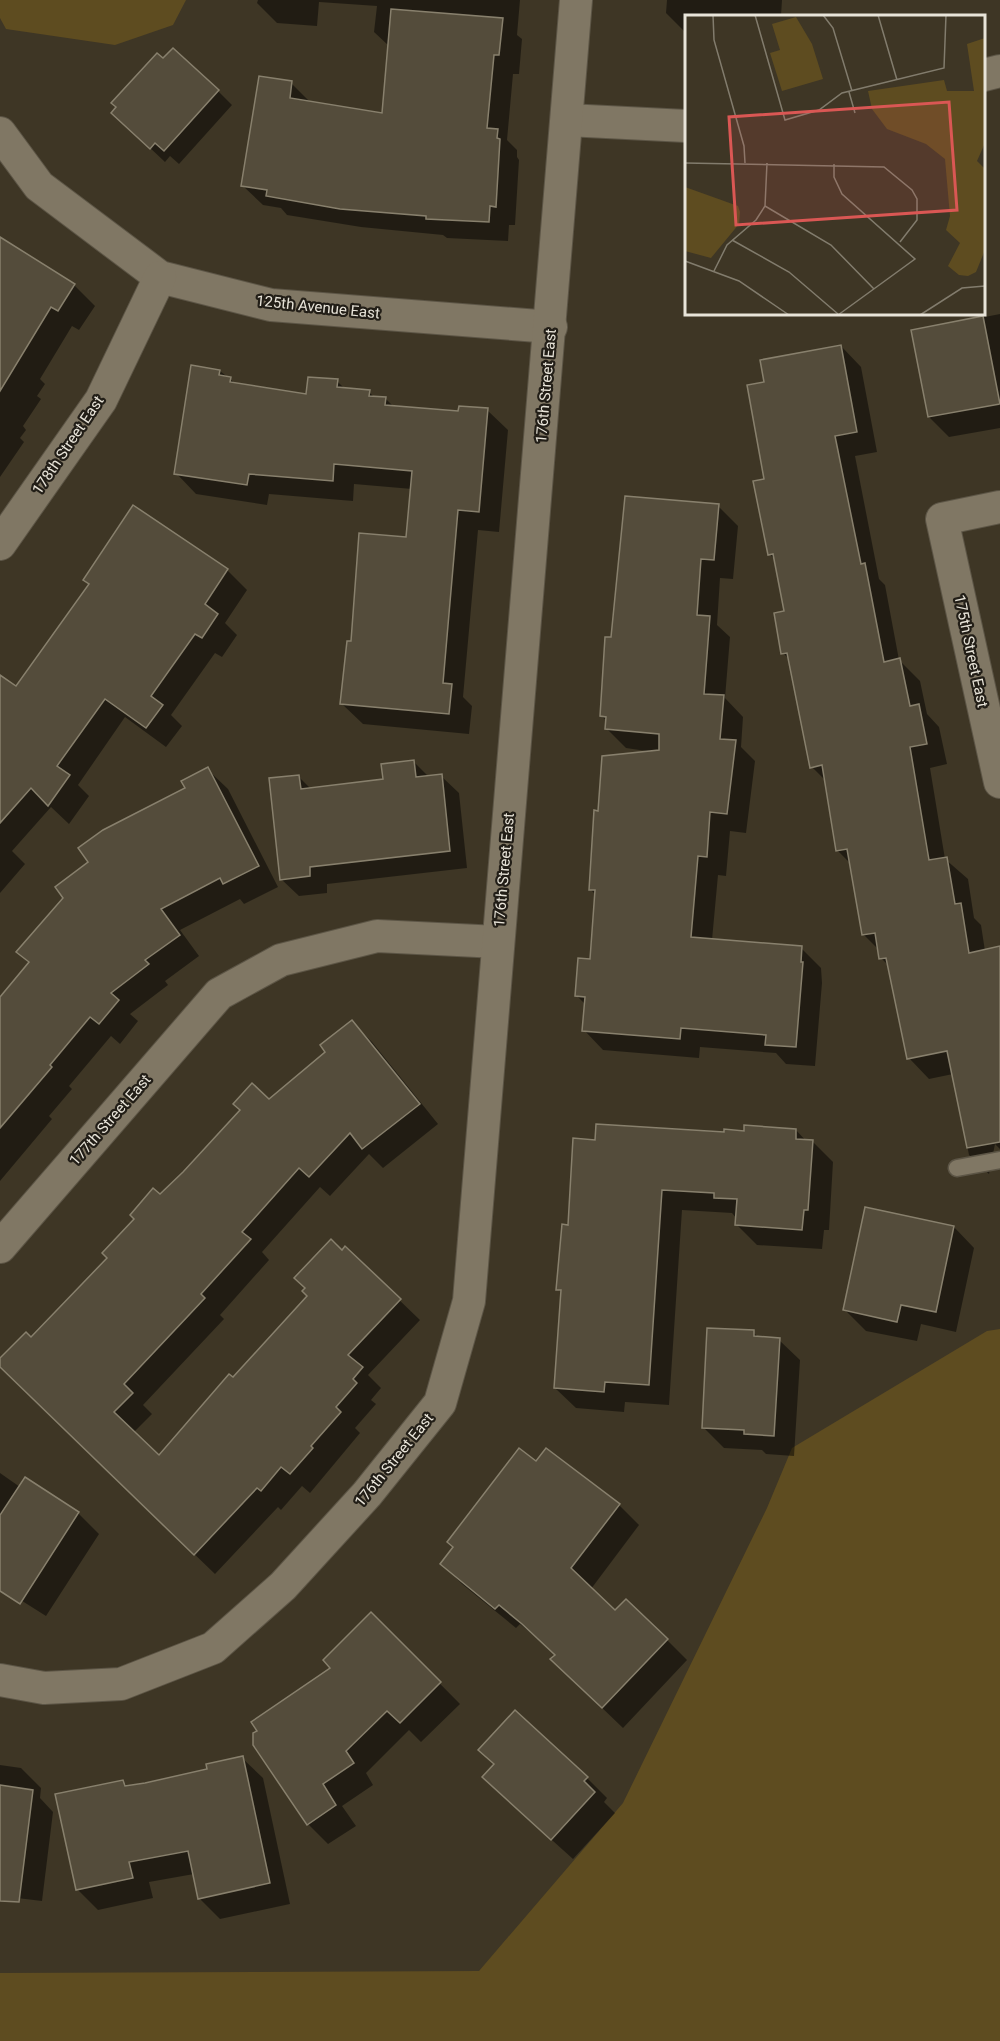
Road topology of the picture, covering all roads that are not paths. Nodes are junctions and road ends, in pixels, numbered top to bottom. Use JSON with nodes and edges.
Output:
{"nodes":[{"id":1,"x":576,"y":0,"type":"edge"},
{"id":2,"x":1000,"y":71,"type":"edge"},
{"id":3,"x":985,"y":75,"type":"edge"},
{"id":4,"x":567,"y":120,"type":"junction"},
{"id":5,"x":685,"y":126,"type":"edge"},
{"id":6,"x":0,"y":134,"type":"edge"},
{"id":7,"x":160,"y":277,"type":"junction"},
{"id":8,"x":551,"y":327,"type":"junction"},
{"id":9,"x":1000,"y":507,"type":"edge"},
{"id":10,"x":0,"y":544,"type":"edge"},
{"id":11,"x":1000,"y":782,"type":"edge"},
{"id":12,"x":498,"y":942,"type":"junction"},
{"id":13,"x":1000,"y":1160,"type":"edge"},
{"id":14,"x":957,"y":1168,"type":"dead end"},
{"id":15,"x":0,"y":1247,"type":"edge"},
{"id":16,"x":0,"y":1680,"type":"edge"}],
"edges":[{"from":1,"to":4,"type":"street","name":"176th Street East"},
{"from":2,"to":3,"type":"street"},
{"from":4,"to":5,"type":"street"},
{"from":4,"to":8,"type":"street","name":"176th Street East"},
{"from":6,"to":7,"type":"street","name":"125th Avenue East"},
{"from":7,"to":8,"type":"street","name":"125th Avenue East"},
{"from":7,"to":10,"type":"street","name":"178th Street East"},
{"from":8,"to":12,"type":"street","name":"176th Street East"},
{"from":9,"to":11,"type":"street","name":"175th Street East"},
{"from":12,"to":15,"type":"street","name":"177th Street East"},
{"from":12,"to":16,"type":"street","name":"176th Street East"},
{"from":13,"to":14,"type":"lane"}]}
